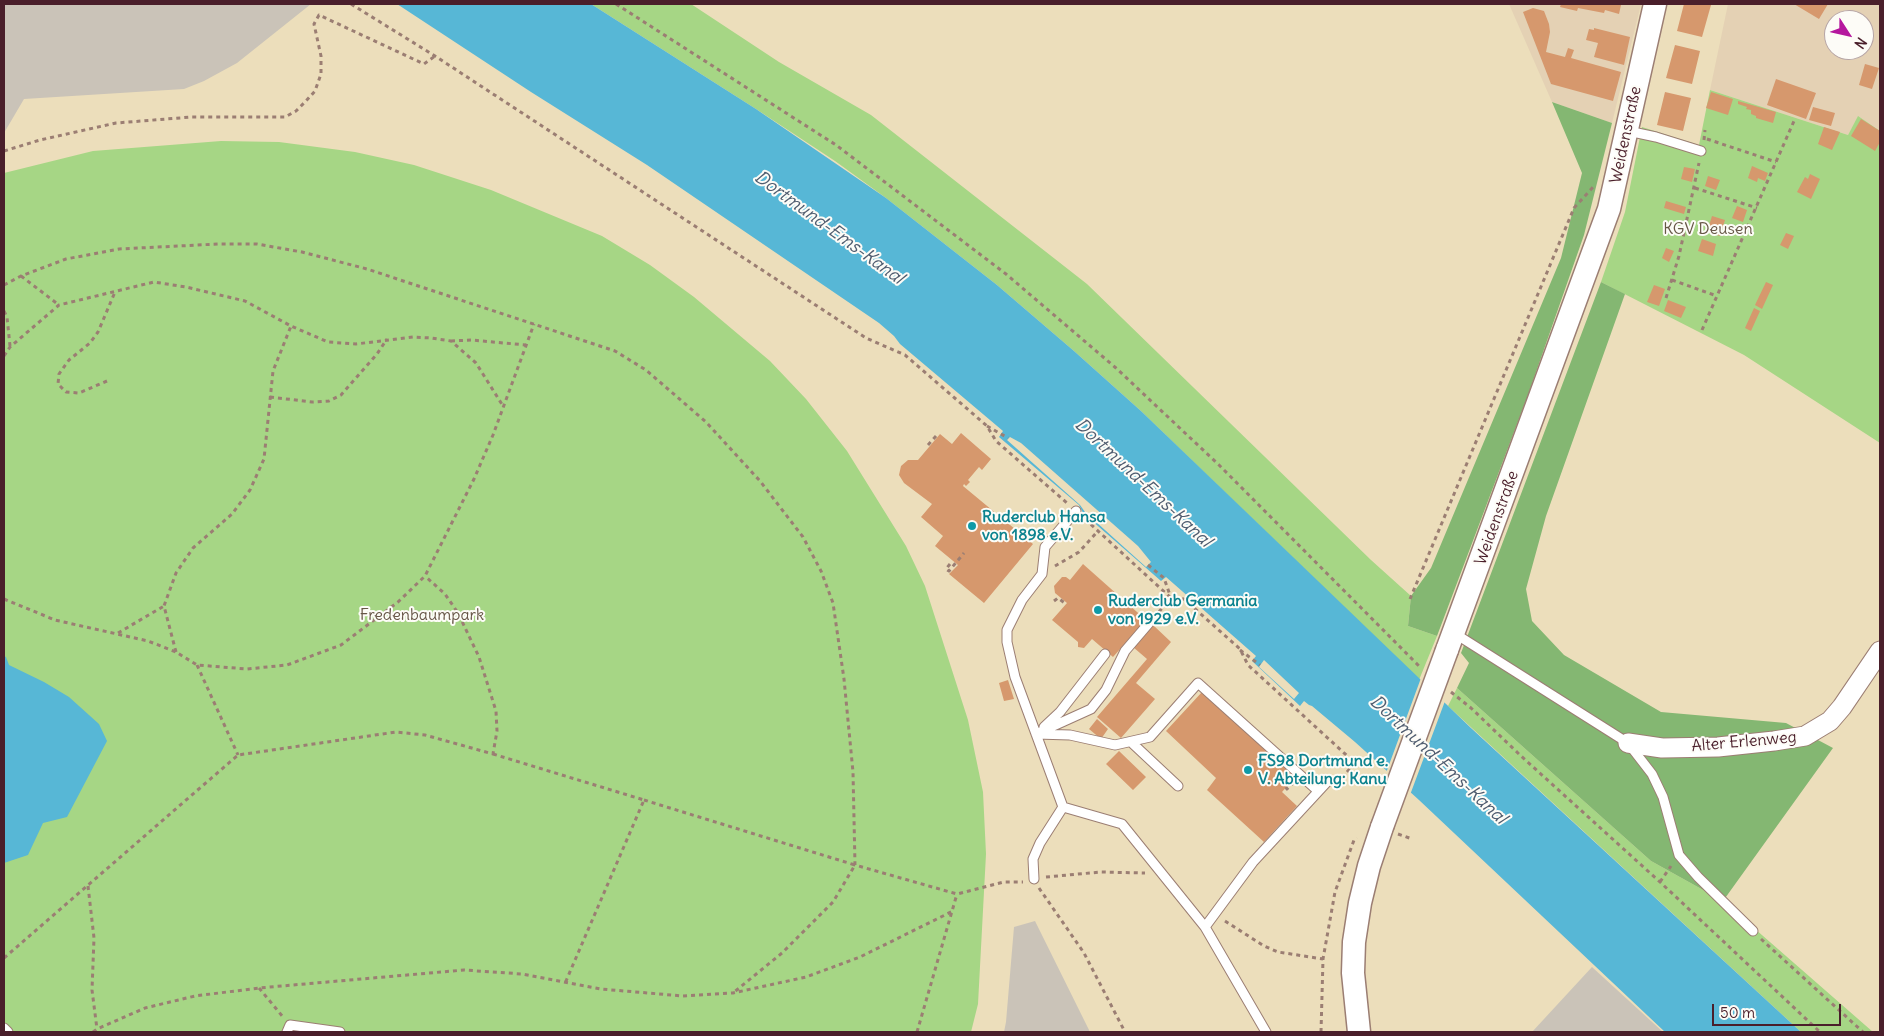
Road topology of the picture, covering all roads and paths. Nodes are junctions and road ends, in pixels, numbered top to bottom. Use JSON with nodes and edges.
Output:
{"nodes":[{"id":1,"x":351,"y":4,"type":"edge"},
{"id":2,"x":616,"y":4,"type":"edge"},
{"id":3,"x":1655,"y":4,"type":"edge"},
{"id":4,"x":435,"y":56,"type":"junction"},
{"id":5,"x":1794,"y":121,"type":"dead end"},
{"id":6,"x":1706,"y":130,"type":"dead end"},
{"id":7,"x":1627,"y":131,"type":"junction"},
{"id":8,"x":1704,"y":138,"type":"junction"},
{"id":9,"x":4,"y":151,"type":"edge"},
{"id":10,"x":1702,"y":151,"type":"junction"},
{"id":11,"x":1776,"y":162,"type":"junction"},
{"id":12,"x":1599,"y":180,"type":"dead end"},
{"id":13,"x":1695,"y":188,"type":"junction"},
{"id":14,"x":1757,"y":208,"type":"junction"},
{"id":15,"x":21,"y":276,"type":"junction"},
{"id":16,"x":1672,"y":280,"type":"junction"},
{"id":17,"x":4,"y":285,"type":"edge"},
{"id":18,"x":115,"y":292,"type":"junction"},
{"id":19,"x":1717,"y":296,"type":"junction"},
{"id":20,"x":1666,"y":298,"type":"dead end"},
{"id":21,"x":59,"y":305,"type":"junction"},
{"id":22,"x":4,"y":311,"type":"edge"},
{"id":23,"x":534,"y":324,"type":"junction"},
{"id":24,"x":291,"y":326,"type":"junction"},
{"id":25,"x":1702,"y":330,"type":"dead end"},
{"id":26,"x":387,"y":339,"type":"junction"},
{"id":27,"x":451,"y":341,"type":"junction"},
{"id":28,"x":526,"y":345,"type":"junction"},
{"id":29,"x":10,"y":347,"type":"junction"},
{"id":30,"x":4,"y":356,"type":"edge"},
{"id":31,"x":107,"y":381,"type":"dead end"},
{"id":32,"x":270,"y":397,"type":"junction"},
{"id":33,"x":504,"y":407,"type":"junction"},
{"id":34,"x":987,"y":426,"type":"junction"},
{"id":35,"x":938,"y":436,"type":"dead end"},
{"id":36,"x":1008,"y":438,"type":"dead end"},
{"id":37,"x":928,"y":445,"type":"dead end"},
{"id":38,"x":1076,"y":512,"type":"junction"},
{"id":39,"x":1098,"y":531,"type":"junction"},
{"id":40,"x":964,"y":553,"type":"dead end"},
{"id":41,"x":950,"y":564,"type":"dead end"},
{"id":42,"x":1148,"y":565,"type":"dead end"},
{"id":43,"x":1042,"y":574,"type":"junction"},
{"id":44,"x":425,"y":576,"type":"junction"},
{"id":45,"x":4,"y":598,"type":"edge"},
{"id":46,"x":1171,"y":598,"type":"junction"},
{"id":47,"x":1410,"y":598,"type":"dead end"},
{"id":48,"x":1054,"y":601,"type":"dead end"},
{"id":49,"x":1066,"y":604,"type":"dead end"},
{"id":50,"x":164,"y":606,"type":"junction"},
{"id":51,"x":1149,"y":623,"type":"joint"},
{"id":52,"x":118,"y":634,"type":"junction"},
{"id":53,"x":1450,"y":641,"type":"junction"},
{"id":54,"x":1240,"y":649,"type":"junction"},
{"id":55,"x":1880,"y":651,"type":"edge"},
{"id":56,"x":176,"y":652,"type":"junction"},
{"id":57,"x":1105,"y":654,"type":"dead end"},
{"id":58,"x":197,"y":665,"type":"junction"},
{"id":59,"x":1260,"y":665,"type":"dead end"},
{"id":60,"x":1427,"y":674,"type":"dead end"},
{"id":61,"x":1450,"y":691,"type":"dead end"},
{"id":62,"x":1036,"y":734,"type":"junction"},
{"id":63,"x":1130,"y":742,"type":"junction"},
{"id":64,"x":1628,"y":743,"type":"junction"},
{"id":65,"x":493,"y":754,"type":"junction"},
{"id":66,"x":238,"y":755,"type":"junction"},
{"id":67,"x":1342,"y":777,"type":"dead end"},
{"id":68,"x":1327,"y":782,"type":"dead end"},
{"id":69,"x":1178,"y":786,"type":"dead end"},
{"id":70,"x":1318,"y":791,"type":"junction"},
{"id":71,"x":644,"y":800,"type":"junction"},
{"id":72,"x":1062,"y":807,"type":"junction"},
{"id":73,"x":1360,"y":835,"type":"dead end"},
{"id":74,"x":1679,"y":855,"type":"junction"},
{"id":75,"x":856,"y":865,"type":"junction"},
{"id":76,"x":1034,"y":879,"type":"junction"},
{"id":77,"x":1660,"y":882,"type":"junction"},
{"id":78,"x":1169,"y":883,"type":"junction"},
{"id":79,"x":88,"y":886,"type":"junction"},
{"id":80,"x":957,"y":894,"type":"junction"},
{"id":81,"x":953,"y":910,"type":"junction"},
{"id":82,"x":1212,"y":917,"type":"junction"},
{"id":83,"x":1205,"y":926,"type":"junction"},
{"id":84,"x":1753,"y":931,"type":"joint"},
{"id":85,"x":4,"y":958,"type":"edge"},
{"id":86,"x":1323,"y":959,"type":"junction"},
{"id":87,"x":566,"y":981,"type":"junction"},
{"id":88,"x":259,"y":988,"type":"junction"},
{"id":89,"x":733,"y":993,"type":"junction"},
{"id":90,"x":4,"y":1028,"type":"edge"},
{"id":91,"x":97,"y":1028,"type":"junction"},
{"id":92,"x":289,"y":1029,"type":"edge"},
{"id":93,"x":8,"y":1032,"type":"edge"},
{"id":94,"x":93,"y":1032,"type":"edge"},
{"id":95,"x":336,"y":1032,"type":"edge"},
{"id":96,"x":917,"y":1032,"type":"edge"},
{"id":97,"x":1125,"y":1032,"type":"edge"},
{"id":98,"x":1266,"y":1032,"type":"edge"},
{"id":99,"x":1321,"y":1032,"type":"edge"},
{"id":100,"x":1359,"y":1032,"type":"edge"},
{"id":101,"x":1820,"y":1032,"type":"edge"},
{"id":102,"x":1863,"y":1032,"type":"edge"}],
"edges":[{"from":1,"to":4,"type":"path"},
{"from":2,"to":60,"type":"path"},
{"from":3,"to":7,"type":"street","name":"Weidenstraße"},
{"from":4,"to":9,"type":"path"},
{"from":4,"to":34,"type":"path"},
{"from":5,"to":11,"type":"path"},
{"from":6,"to":8,"type":"path"},
{"from":7,"to":10,"type":"lane"},
{"from":7,"to":53,"type":"street","name":"Weidenstraße"},
{"from":8,"to":10,"type":"path"},
{"from":8,"to":11,"type":"path"},
{"from":10,"to":13,"type":"path"},
{"from":11,"to":14,"type":"path"},
{"from":12,"to":47,"type":"path"},
{"from":13,"to":14,"type":"path"},
{"from":13,"to":16,"type":"path"},
{"from":14,"to":19,"type":"path"},
{"from":15,"to":17,"type":"path"},
{"from":15,"to":21,"type":"path"},
{"from":15,"to":23,"type":"path"},
{"from":16,"to":19,"type":"path"},
{"from":16,"to":20,"type":"path"},
{"from":18,"to":21,"type":"path"},
{"from":18,"to":24,"type":"path"},
{"from":18,"to":31,"type":"path"},
{"from":19,"to":25,"type":"path"},
{"from":21,"to":29,"type":"path"},
{"from":22,"to":29,"type":"path"},
{"from":23,"to":28,"type":"path"},
{"from":23,"to":75,"type":"path"},
{"from":24,"to":26,"type":"path"},
{"from":24,"to":32,"type":"path"},
{"from":26,"to":27,"type":"path"},
{"from":26,"to":32,"type":"path"},
{"from":27,"to":28,"type":"path"},
{"from":27,"to":33,"type":"path"},
{"from":28,"to":33,"type":"path"},
{"from":29,"to":30,"type":"path"},
{"from":32,"to":50,"type":"path"},
{"from":33,"to":44,"type":"path"},
{"from":34,"to":36,"type":"path"},
{"from":34,"to":38,"type":"path"},
{"from":35,"to":37,"type":"path"},
{"from":38,"to":39,"type":"path"},
{"from":38,"to":43,"type":"lane"},
{"from":39,"to":43,"type":"path"},
{"from":39,"to":46,"type":"path"},
{"from":40,"to":41,"type":"path"},
{"from":42,"to":46,"type":"path"},
{"from":43,"to":62,"type":"lane"},
{"from":44,"to":58,"type":"path"},
{"from":44,"to":65,"type":"path"},
{"from":45,"to":52,"type":"path"},
{"from":46,"to":51,"type":"path"},
{"from":46,"to":54,"type":"path"},
{"from":48,"to":49,"type":"path"},
{"from":50,"to":52,"type":"path"},
{"from":50,"to":56,"type":"path"},
{"from":51,"to":62,"type":"lane"},
{"from":52,"to":56,"type":"path"},
{"from":53,"to":64,"type":"lane"},
{"from":53,"to":100,"type":"street","name":"Weidenstraße","bridge":true},
{"from":54,"to":59,"type":"path"},
{"from":54,"to":67,"type":"path"},
{"from":55,"to":64,"type":"street","name":"Alter Erlenweg"},
{"from":56,"to":58,"type":"path"},
{"from":57,"to":62,"type":"lane"},
{"from":58,"to":66,"type":"path"},
{"from":61,"to":77,"type":"path"},
{"from":62,"to":63,"type":"lane"},
{"from":62,"to":72,"type":"lane"},
{"from":63,"to":69,"type":"lane"},
{"from":63,"to":70,"type":"lane"},
{"from":64,"to":74,"type":"lane"},
{"from":65,"to":66,"type":"path"},
{"from":65,"to":71,"type":"path"},
{"from":66,"to":79,"type":"path"},
{"from":68,"to":70,"type":"lane"},
{"from":70,"to":82,"type":"lane"},
{"from":71,"to":75,"type":"path"},
{"from":71,"to":87,"type":"path"},
{"from":72,"to":76,"type":"lane"},
{"from":72,"to":78,"type":"lane"},
{"from":73,"to":86,"type":"path"},
{"from":74,"to":77,"type":"path"},
{"from":74,"to":84,"type":"lane"},
{"from":75,"to":80,"type":"path"},
{"from":75,"to":89,"type":"path"},
{"from":76,"to":78,"type":"path"},
{"from":76,"to":80,"type":"path"},
{"from":76,"to":97,"type":"path"},
{"from":77,"to":101,"type":"path"},
{"from":78,"to":83,"type":"lane"},
{"from":79,"to":85,"type":"path"},
{"from":79,"to":91,"type":"path"},
{"from":80,"to":81,"type":"path"},
{"from":81,"to":89,"type":"path"},
{"from":81,"to":96,"type":"path"},
{"from":82,"to":83,"type":"lane"},
{"from":82,"to":86,"type":"path"},
{"from":83,"to":98,"type":"lane"},
{"from":84,"to":102,"type":"path"},
{"from":86,"to":99,"type":"path"},
{"from":87,"to":88,"type":"path"},
{"from":87,"to":89,"type":"path"},
{"from":88,"to":91,"type":"path"},
{"from":88,"to":92,"type":"path"},
{"from":90,"to":93,"type":"lane"},
{"from":91,"to":94,"type":"path"},
{"from":92,"to":95,"type":"lane"}]}
